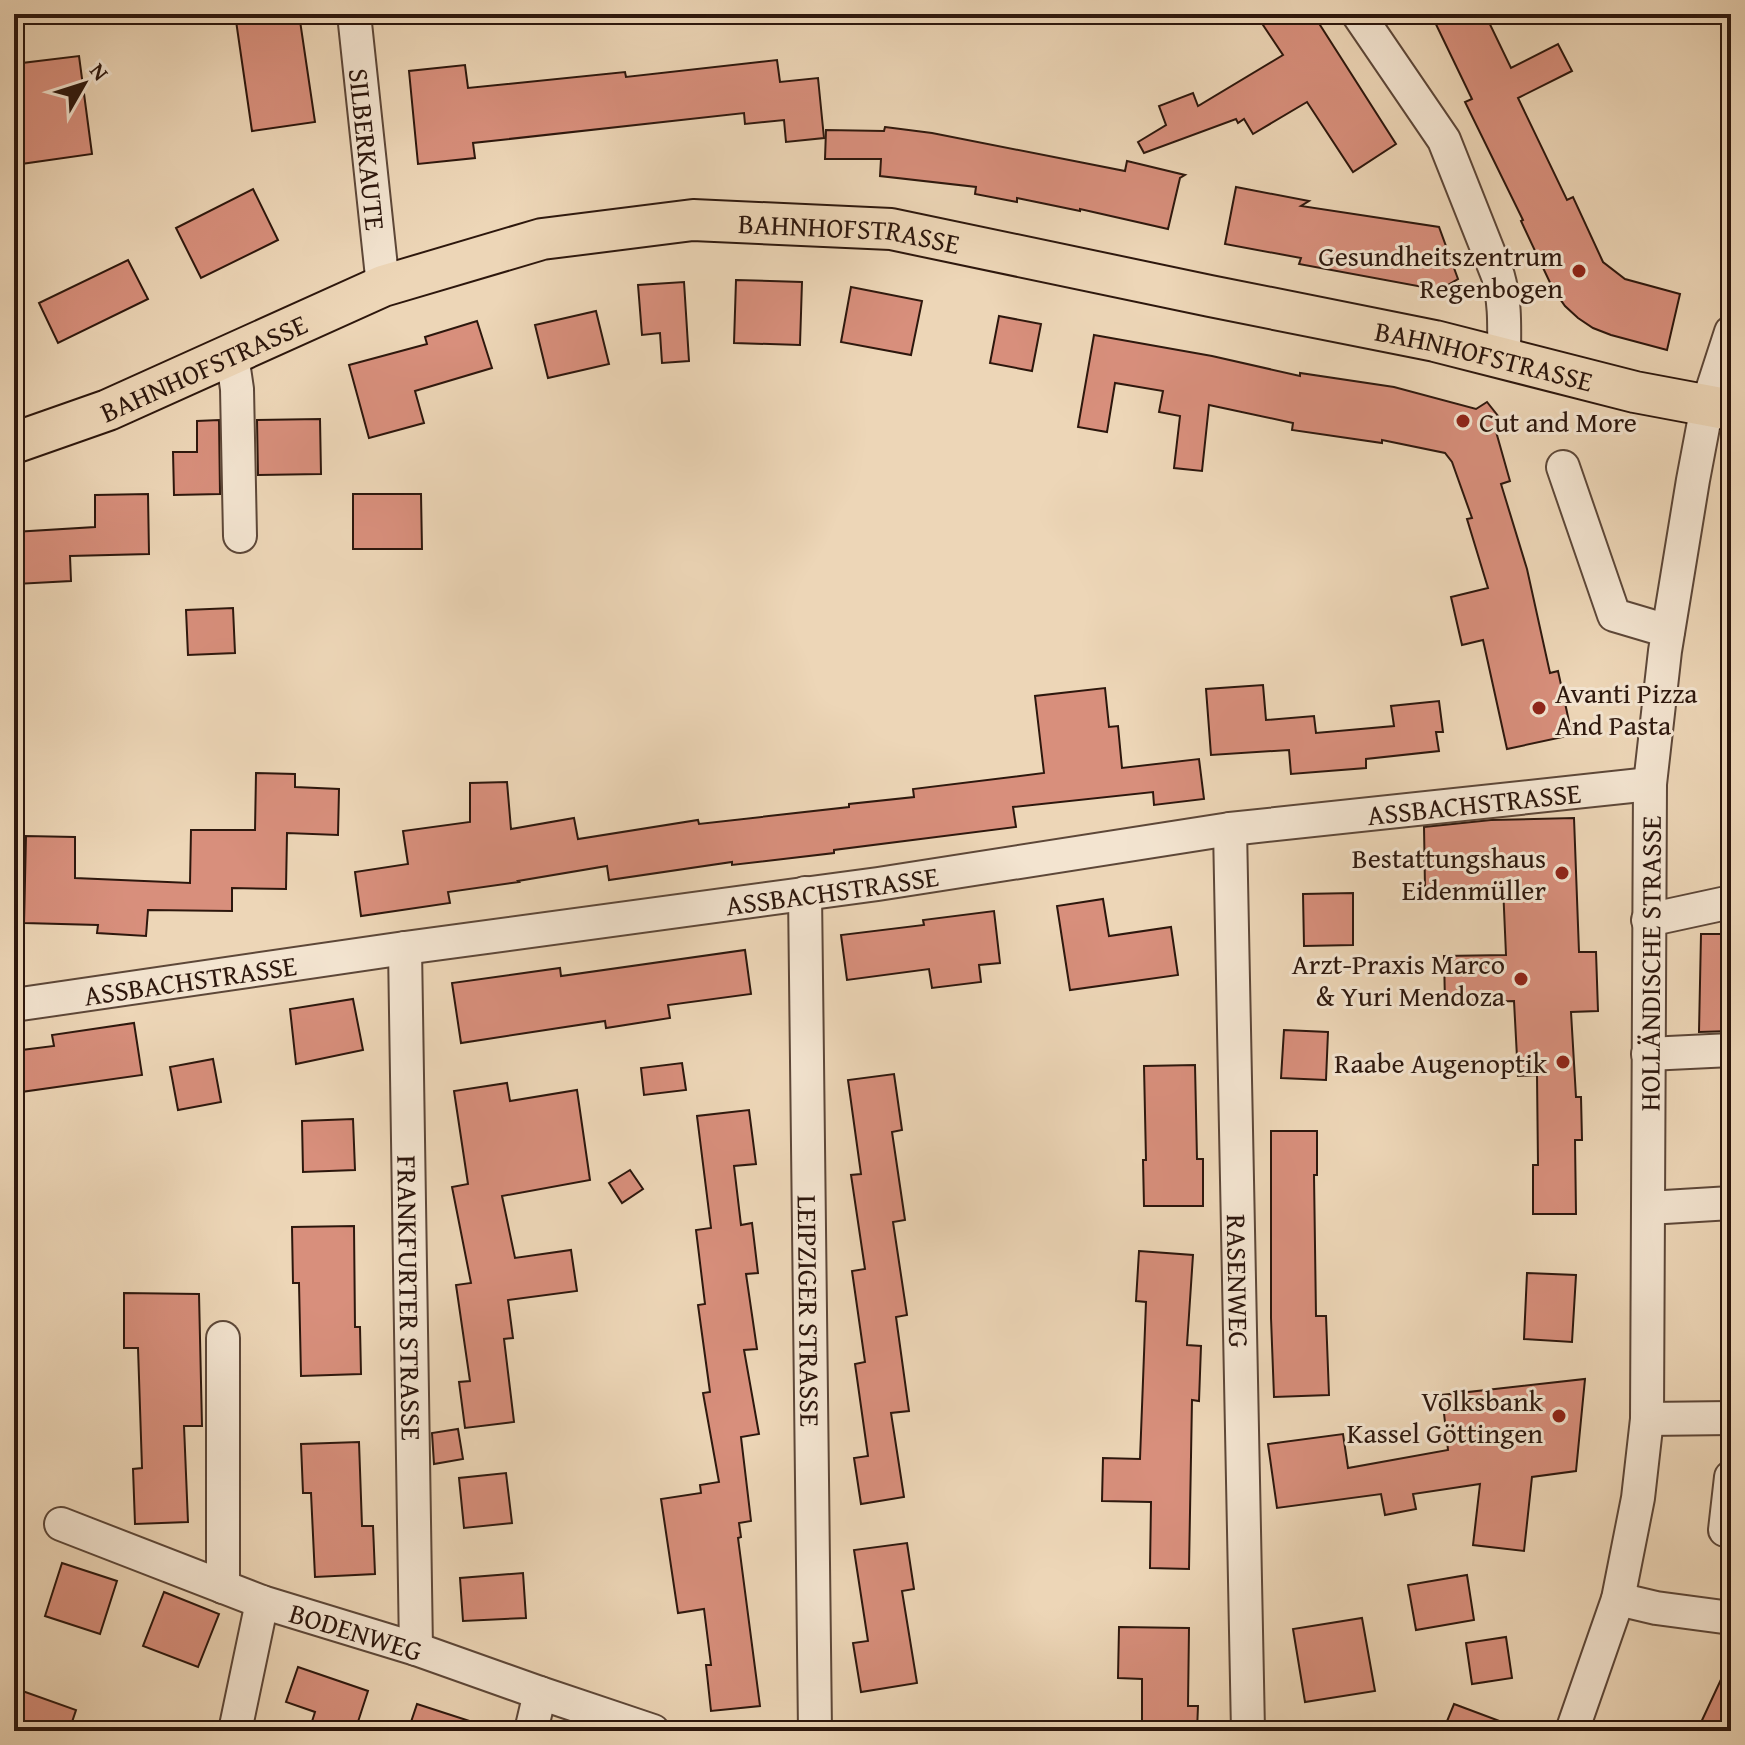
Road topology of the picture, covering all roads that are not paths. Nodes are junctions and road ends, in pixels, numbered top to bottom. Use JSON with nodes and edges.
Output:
{"nodes":[{"id":1,"x":354,"y":14,"type":"edge"},
{"id":2,"x":1358,"y":14,"type":"edge"},
{"id":3,"x":383,"y":286,"type":"junction"},
{"id":4,"x":1731,"y":332,"type":"edge"},
{"id":5,"x":232,"y":355,"type":"junction"},
{"id":6,"x":1504,"y":359,"type":"junction"},
{"id":7,"x":1719,"y":408,"type":"edge"},
{"id":8,"x":14,"y":443,"type":"edge"},
{"id":9,"x":1563,"y":467,"type":"dead end"},
{"id":10,"x":240,"y":536,"type":"dead end"},
{"id":11,"x":1668,"y":631,"type":"junction"},
{"id":12,"x":1650,"y":784,"type":"junction"},
{"id":13,"x":1230,"y":829,"type":"junction"},
{"id":14,"x":805,"y":893,"type":"junction"},
{"id":15,"x":1731,"y":902,"type":"edge"},
{"id":16,"x":1648,"y":920,"type":"junction"},
{"id":17,"x":405,"y":948,"type":"junction"},
{"id":18,"x":14,"y":1005,"type":"edge"},
{"id":19,"x":1731,"y":1050,"type":"edge"},
{"id":20,"x":1648,"y":1054,"type":"junction"},
{"id":21,"x":1731,"y":1203,"type":"edge"},
{"id":22,"x":1648,"y":1208,"type":"junction"},
{"id":23,"x":223,"y":1338,"type":"dead end"},
{"id":24,"x":1731,"y":1418,"type":"edge"},
{"id":25,"x":1647,"y":1419,"type":"junction"},
{"id":26,"x":1731,"y":1477,"type":"edge"},
{"id":27,"x":61,"y":1524,"type":"dead end"},
{"id":28,"x":1731,"y":1531,"type":"edge"},
{"id":29,"x":223,"y":1587,"type":"junction"},
{"id":30,"x":1618,"y":1599,"type":"junction"},
{"id":31,"x":262,"y":1602,"type":"junction"},
{"id":32,"x":1731,"y":1618,"type":"edge"},
{"id":33,"x":416,"y":1649,"type":"junction"},
{"id":34,"x":540,"y":1693,"type":"junction"},
{"id":35,"x":235,"y":1731,"type":"edge"},
{"id":36,"x":531,"y":1731,"type":"edge"},
{"id":37,"x":653,"y":1731,"type":"edge"},
{"id":38,"x":815,"y":1731,"type":"edge"},
{"id":39,"x":1248,"y":1731,"type":"edge"},
{"id":40,"x":1572,"y":1731,"type":"edge"}],
"edges":[{"from":1,"to":3,"type":"street","name":"SILBERKAUTE"},
{"from":2,"to":6,"type":"street"},
{"from":3,"to":5,"type":"main road","name":"BAHNHOFSTRASSE"},
{"from":3,"to":6,"type":"main road","name":"BAHNHOFSTRASSE"},
{"from":4,"to":7,"type":"street","name":"HOLLÄNDISCHE STRASSE"},
{"from":5,"to":8,"type":"main road","name":"BAHNHOFSTRASSE"},
{"from":5,"to":10,"type":"street"},
{"from":6,"to":7,"type":"main road","name":"BAHNHOFSTRASSE"},
{"from":7,"to":11,"type":"street","name":"HOLLÄNDISCHE STRASSE"},
{"from":9,"to":11,"type":"street"},
{"from":11,"to":12,"type":"street","name":"HOLLÄNDISCHE STRASSE"},
{"from":12,"to":13,"type":"street","name":"ASSBACHSTRASSE"},
{"from":12,"to":16,"type":"street","name":"HOLLÄNDISCHE STRASSE"},
{"from":13,"to":14,"type":"street","name":"ASSBACHSTRASSE"},
{"from":13,"to":39,"type":"street","name":"RASENWEG"},
{"from":14,"to":17,"type":"street","name":"ASSBACHSTRASSE"},
{"from":14,"to":38,"type":"street","name":"LEIPZIGER STRASSE"},
{"from":15,"to":16,"type":"street"},
{"from":16,"to":20,"type":"street","name":"HOLLÄNDISCHE STRASSE"},
{"from":17,"to":18,"type":"street","name":"ASSBACHSTRASSE"},
{"from":17,"to":33,"type":"street","name":"FRANKFURTER STRASSE"},
{"from":19,"to":20,"type":"street"},
{"from":20,"to":22,"type":"street","name":"HOLLÄNDISCHE STRASSE"},
{"from":21,"to":22,"type":"street"},
{"from":22,"to":25,"type":"street","name":"HOLLÄNDISCHE STRASSE"},
{"from":23,"to":29,"type":"street"},
{"from":24,"to":25,"type":"street"},
{"from":25,"to":30,"type":"street","name":"HOLLÄNDISCHE STRASSE"},
{"from":26,"to":28,"type":"street"},
{"from":27,"to":29,"type":"street","name":"BODENWEG"},
{"from":29,"to":31,"type":"street","name":"BODENWEG"},
{"from":30,"to":32,"type":"street"},
{"from":30,"to":40,"type":"street","name":"HOLLÄNDISCHE STRASSE"},
{"from":31,"to":33,"type":"street","name":"BODENWEG"},
{"from":31,"to":35,"type":"street"},
{"from":33,"to":34,"type":"street","name":"BODENWEG"},
{"from":34,"to":36,"type":"street"},
{"from":34,"to":37,"type":"street","name":"BODENWEG"}]}
